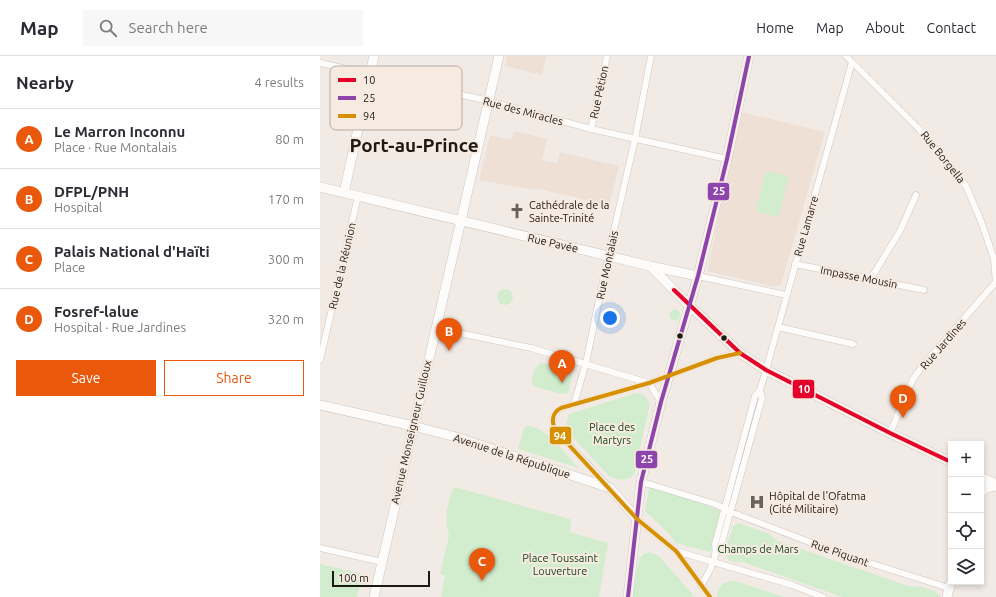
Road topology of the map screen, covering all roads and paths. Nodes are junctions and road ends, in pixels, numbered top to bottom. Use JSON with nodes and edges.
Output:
{"nodes":[{"id":1,"x":374,"y":56,"type":"edge"},
{"id":2,"x":499,"y":56,"type":"edge"},
{"id":3,"x":607,"y":56,"type":"edge"},
{"id":4,"x":651,"y":56,"type":"edge"},
{"id":5,"x":749,"y":56,"type":"edge"},
{"id":6,"x":846,"y":56,"type":"edge"},
{"id":7,"x":852,"y":62,"type":"junction"},
{"id":8,"x":320,"y":63,"type":"edge"},
{"id":9,"x":332,"y":66,"type":"edge"},
{"id":10,"x":372,"y":66,"type":"edge"},
{"id":11,"x":462,"y":95,"type":"edge"},
{"id":12,"x":489,"y":101,"type":"junction"},
{"id":13,"x":592,"y":129,"type":"junction"},
{"id":14,"x":358,"y":130,"type":"edge"},
{"id":15,"x":635,"y":139,"type":"junction"},
{"id":16,"x":727,"y":159,"type":"junction"},
{"id":17,"x":320,"y":187,"type":"edge"},
{"id":18,"x":344,"y":193,"type":"junction"},
{"id":19,"x":916,"y":195,"type":"dead end"},
{"id":20,"x":358,"y":196,"type":"junction"},
{"id":21,"x":460,"y":221,"type":"junction"},
{"id":22,"x":608,"y":256,"type":"junction"},
{"id":23,"x":795,"y":264,"type":"junction"},
{"id":24,"x":650,"y":266,"type":"junction"},
{"id":25,"x":698,"y":276,"type":"junction"},
{"id":26,"x":870,"y":280,"type":"junction"},
{"id":27,"x":996,"y":284,"type":"edge"},
{"id":28,"x":924,"y":290,"type":"dead end"},
{"id":29,"x":786,"y":295,"type":"junction"},
{"id":30,"x":689,"y":305,"type":"junction"},
{"id":31,"x":778,"y":327,"type":"junction"},
{"id":32,"x":435,"y":328,"type":"junction"},
{"id":33,"x":854,"y":344,"type":"dead end"},
{"id":34,"x":740,"y":353,"type":"junction"},
{"id":35,"x":320,"y":360,"type":"edge"},
{"id":36,"x":586,"y":363,"type":"junction"},
{"id":37,"x":766,"y":370,"type":"junction"},
{"id":38,"x":669,"y":376,"type":"junction"},
{"id":39,"x":649,"y":382,"type":"junction"},
{"id":40,"x":760,"y":390,"type":"junction"},
{"id":41,"x":661,"y":402,"type":"junction"},
{"id":42,"x":574,"y":404,"type":"junction"},
{"id":43,"x":320,"y":405,"type":"edge"},
{"id":44,"x":413,"y":426,"type":"junction"},
{"id":45,"x":890,"y":433,"type":"junction"},
{"id":46,"x":948,"y":461,"type":"edge"},
{"id":47,"x":984,"y":479,"type":"edge"},
{"id":48,"x":641,"y":482,"type":"junction"},
{"id":49,"x":996,"y":485,"type":"edge"},
{"id":50,"x":610,"y":488,"type":"junction"},
{"id":51,"x":984,"y":490,"type":"edge"},
{"id":52,"x":724,"y":510,"type":"junction"},
{"id":53,"x":731,"y":512,"type":"junction"},
{"id":54,"x":637,"y":519,"type":"junction"},
{"id":55,"x":320,"y":548,"type":"edge"},
{"id":56,"x":716,"y":550,"type":"junction"},
{"id":57,"x":676,"y":551,"type":"junction"},
{"id":58,"x":382,"y":562,"type":"junction"},
{"id":59,"x":714,"y":562,"type":"junction"},
{"id":60,"x":701,"y":586,"type":"junction"},
{"id":61,"x":949,"y":589,"type":"edge"},
{"id":62,"x":374,"y":597,"type":"edge"},
{"id":63,"x":628,"y":597,"type":"edge"},
{"id":64,"x":710,"y":597,"type":"edge"},
{"id":65,"x":823,"y":597,"type":"edge"}],
"edges":[{"from":1,"to":10,"type":"main road"},
{"from":2,"to":12,"type":"main road","name":"Avenue Monseigneur Guilloux"},
{"from":3,"to":13,"type":"street","name":"Rue Pétion"},
{"from":4,"to":15,"type":"street","name":"Rue Montalais"},
{"from":5,"to":16,"type":"main road"},
{"from":6,"to":7,"type":"street","name":"Rue Borgella"},
{"from":7,"to":23,"type":"street","name":"Rue Lamarre"},
{"from":7,"to":27,"type":"street","name":"Rue Borgella"},
{"from":8,"to":9,"type":"street","name":"Rue des Miracles"},
{"from":11,"to":12,"type":"street","name":"Rue des Miracles"},
{"from":12,"to":13,"type":"street","name":"Rue des Miracles"},
{"from":12,"to":21,"type":"main road","name":"Avenue Monseigneur Guilloux"},
{"from":13,"to":15,"type":"street","name":"Rue des Miracles"},
{"from":14,"to":18,"type":"main road"},
{"from":15,"to":16,"type":"street","name":"Rue des Miracles"},
{"from":15,"to":22,"type":"street","name":"Rue Montalais"},
{"from":16,"to":25,"type":"main road"},
{"from":17,"to":18,"type":"main road","name":"Rue Pavée"},
{"from":18,"to":20,"type":"main road","name":"Rue Pavée"},
{"from":19,"to":26,"type":"street"},
{"from":20,"to":21,"type":"main road","name":"Rue Pavée"},
{"from":20,"to":35,"type":"street","name":"Rue de la Réunion"},
{"from":21,"to":22,"type":"main road","name":"Rue Pavée"},
{"from":21,"to":32,"type":"main road","name":"Avenue Monseigneur Guilloux"},
{"from":22,"to":24,"type":"main road","name":"Rue Pavée"},
{"from":22,"to":36,"type":"street","name":"Rue Montalais"},
{"from":23,"to":26,"type":"street","name":"Impasse Mousin"},
{"from":23,"to":29,"type":"street","name":"Rue Lamarre"},
{"from":24,"to":25,"type":"main road","name":"Rue Pavée"},
{"from":24,"to":30,"type":"main road"},
{"from":25,"to":29,"type":"street","name":"Rue Pavée"},
{"from":25,"to":30,"type":"main road"},
{"from":26,"to":28,"type":"street","name":"Impasse Mousin"},
{"from":27,"to":45,"type":"street","name":"Rue Jardines"},
{"from":29,"to":31,"type":"street","name":"Rue Lamarre"},
{"from":30,"to":34,"type":"main road"},
{"from":30,"to":38,"type":"main road"},
{"from":31,"to":33,"type":"street"},
{"from":31,"to":37,"type":"street","name":"Rue Lamarre"},
{"from":32,"to":36,"type":"street"},
{"from":32,"to":44,"type":"main road","name":"Avenue Monseigneur Guilloux"},
{"from":34,"to":37,"type":"main road"},
{"from":34,"to":38,"type":"street"},
{"from":36,"to":39,"type":"street"},
{"from":36,"to":42,"type":"street","name":"Rue Montalais"},
{"from":37,"to":40,"type":"street","name":"Rue Lamarre"},
{"from":37,"to":45,"type":"main road"},
{"from":38,"to":39,"type":"street"},
{"from":38,"to":41,"type":"main road"},
{"from":39,"to":41,"type":"street"},
{"from":39,"to":42,"type":"street"},
{"from":40,"to":52,"type":"street","name":"Rue Lamarre"},
{"from":40,"to":53,"type":"street","name":"Rue Lamarre"},
{"from":41,"to":48,"type":"main road"},
{"from":42,"to":50,"type":"street"},
{"from":43,"to":44,"type":"main road","name":"Avenue de la République"},
{"from":44,"to":50,"type":"main road","name":"Avenue de la République"},
{"from":44,"to":58,"type":"main road","name":"Avenue Monseigneur Guilloux"},
{"from":45,"to":46,"type":"main road"},
{"from":47,"to":49,"type":"main road"},
{"from":48,"to":52,"type":"street","name":"Rue Piquant"},
{"from":48,"to":54,"type":"main road"},
{"from":49,"to":51,"type":"main road"},
{"from":50,"to":54,"type":"main road"},
{"from":52,"to":53,"type":"street","name":"Rue Piquant"},
{"from":52,"to":56,"type":"street","name":"Rue Lamarre"},
{"from":53,"to":56,"type":"street","name":"Rue Lamarre"},
{"from":53,"to":61,"type":"street","name":"Rue Piquant"},
{"from":54,"to":57,"type":"street"},
{"from":54,"to":63,"type":"main road"},
{"from":55,"to":58,"type":"street"},
{"from":56,"to":59,"type":"street","name":"Rue Lamarre"},
{"from":57,"to":59,"type":"street"},
{"from":57,"to":60,"type":"street"},
{"from":58,"to":62,"type":"main road","name":"Avenue Monseigneur Guilloux"},
{"from":59,"to":60,"type":"street","name":"Rue Lamarre"},
{"from":59,"to":65,"type":"street"},
{"from":60,"to":64,"type":"street"}]}
